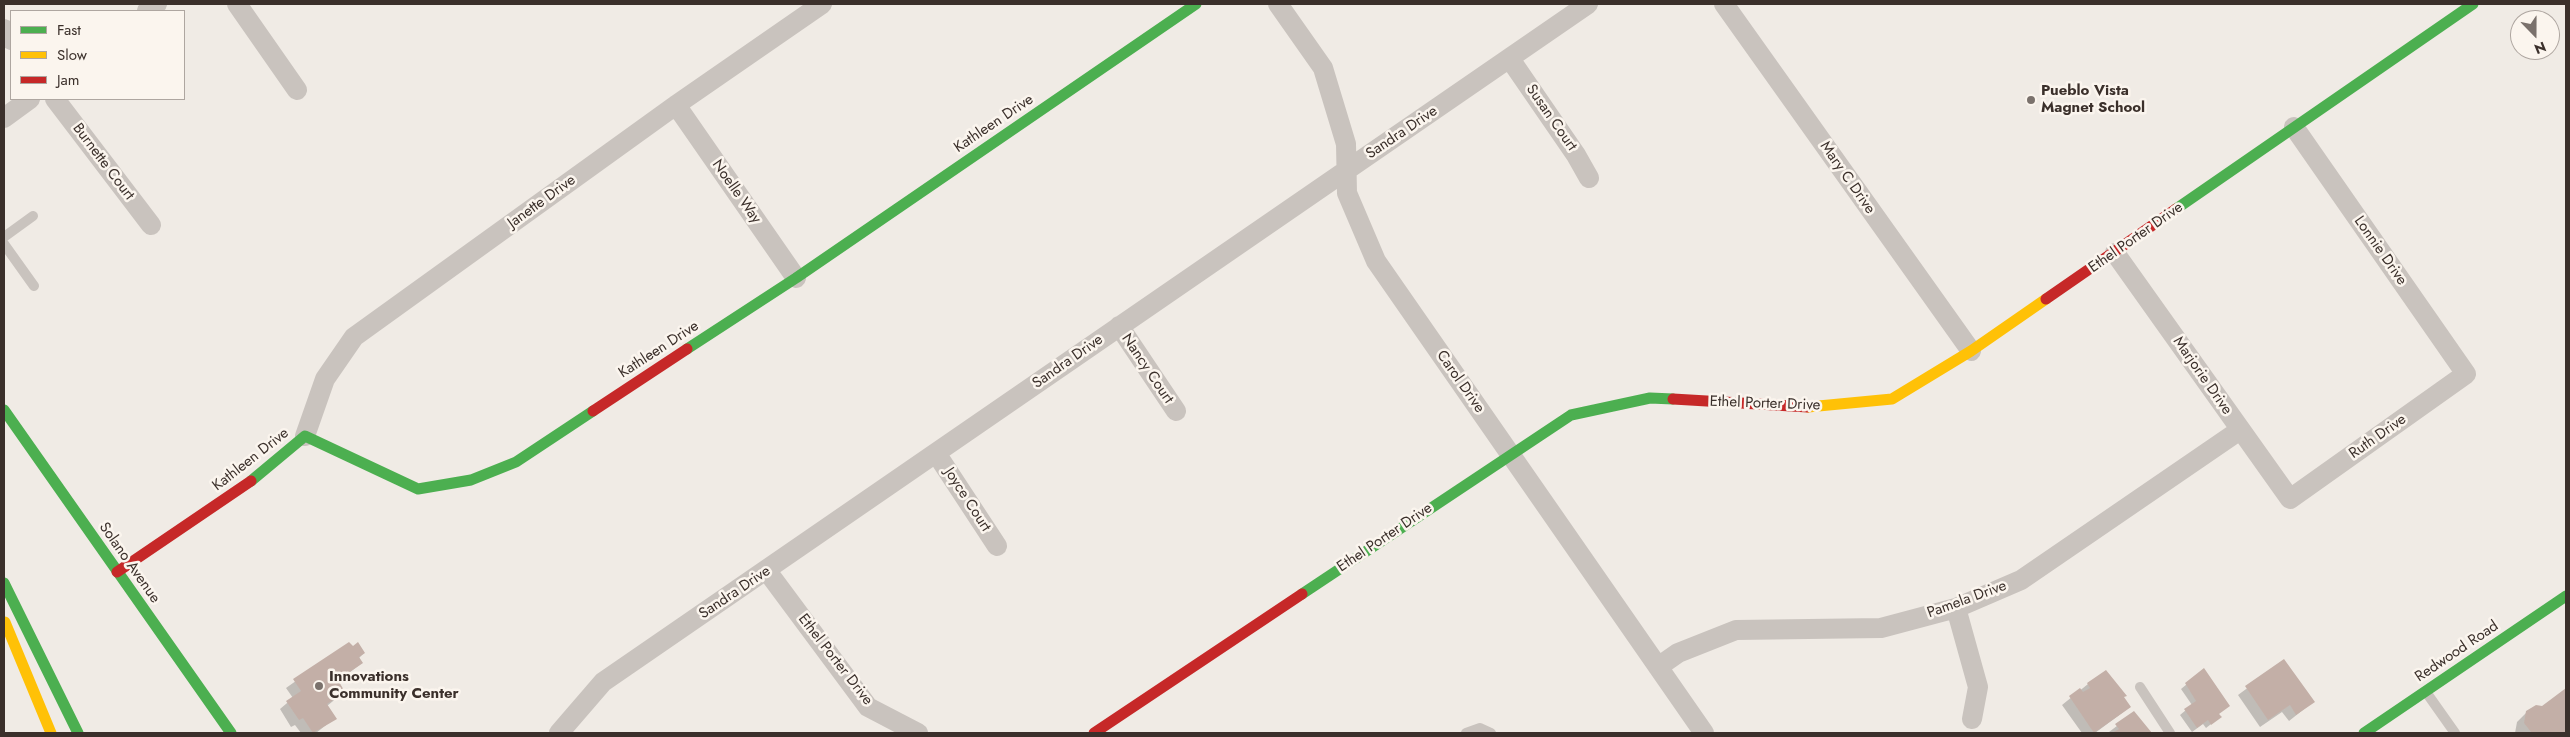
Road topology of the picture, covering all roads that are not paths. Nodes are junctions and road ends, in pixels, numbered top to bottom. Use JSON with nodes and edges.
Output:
{"nodes":[{"id":1,"x":236,"y":4,"type":"edge"},
{"id":2,"x":822,"y":4,"type":"edge"},
{"id":3,"x":1196,"y":4,"type":"edge"},
{"id":4,"x":1278,"y":4,"type":"edge"},
{"id":5,"x":1588,"y":4,"type":"edge"},
{"id":6,"x":1724,"y":4,"type":"edge"},
{"id":7,"x":2473,"y":4,"type":"edge"},
{"id":8,"x":1510,"y":59,"type":"junction"},
{"id":9,"x":297,"y":90,"type":"dead end"},
{"id":10,"x":29,"y":100,"type":"edge"},
{"id":11,"x":56,"y":100,"type":"edge"},
{"id":12,"x":676,"y":105,"type":"junction"},
{"id":13,"x":4,"y":118,"type":"edge"},
{"id":14,"x":2294,"y":127,"type":"junction"},
{"id":15,"x":1346,"y":170,"type":"junction"},
{"id":16,"x":1589,"y":178,"type":"dead end"},
{"id":17,"x":33,"y":216,"type":"dead end"},
{"id":18,"x":151,"y":225,"type":"dead end"},
{"id":19,"x":4,"y":237,"type":"edge"},
{"id":20,"x":4,"y":244,"type":"edge"},
{"id":21,"x":2115,"y":253,"type":"junction"},
{"id":22,"x":796,"y":278,"type":"junction"},
{"id":23,"x":34,"y":286,"type":"dead end"},
{"id":24,"x":1119,"y":326,"type":"junction"},
{"id":25,"x":1971,"y":351,"type":"junction"},
{"id":26,"x":2466,"y":374,"type":"joint"},
{"id":27,"x":4,"y":410,"type":"edge"},
{"id":28,"x":1176,"y":411,"type":"dead end"},
{"id":29,"x":2240,"y":430,"type":"junction"},
{"id":30,"x":305,"y":436,"type":"junction"},
{"id":31,"x":936,"y":453,"type":"junction"},
{"id":32,"x":1510,"y":454,"type":"junction"},
{"id":33,"x":2290,"y":499,"type":"joint"},
{"id":34,"x":997,"y":546,"type":"dead end"},
{"id":35,"x":767,"y":571,"type":"junction"},
{"id":36,"x":117,"y":572,"type":"junction"},
{"id":37,"x":4,"y":582,"type":"edge"},
{"id":38,"x":2566,"y":596,"type":"edge"},
{"id":39,"x":1956,"y":608,"type":"junction"},
{"id":40,"x":4,"y":619,"type":"edge"},
{"id":41,"x":1658,"y":667,"type":"junction"},
{"id":42,"x":2140,"y":687,"type":"dead end"},
{"id":43,"x":2426,"y":691,"type":"junction"},
{"id":44,"x":1972,"y":719,"type":"dead end"},
{"id":45,"x":51,"y":733,"type":"edge"},
{"id":46,"x":78,"y":733,"type":"edge"},
{"id":47,"x":231,"y":733,"type":"edge"},
{"id":48,"x":559,"y":733,"type":"edge"},
{"id":49,"x":918,"y":733,"type":"edge"},
{"id":50,"x":1094,"y":733,"type":"edge"},
{"id":51,"x":1466,"y":733,"type":"edge"},
{"id":52,"x":1491,"y":733,"type":"edge"},
{"id":53,"x":1704,"y":733,"type":"edge"},
{"id":54,"x":2170,"y":733,"type":"edge"},
{"id":55,"x":2364,"y":733,"type":"edge"},
{"id":56,"x":2455,"y":733,"type":"edge"}],
"edges":[{"from":1,"to":9,"type":"street"},
{"from":2,"to":12,"type":"street","name":"Janette Drive"},
{"from":3,"to":22,"type":"main road","name":"Kathleen Drive"},
{"from":4,"to":15,"type":"street","name":"Carol Drive"},
{"from":5,"to":8,"type":"street","name":"Sandra Drive"},
{"from":6,"to":25,"type":"street","name":"Mary C Drive"},
{"from":7,"to":14,"type":"main road","name":"Ethel Porter Drive"},
{"from":8,"to":15,"type":"street","name":"Sandra Drive"},
{"from":8,"to":16,"type":"street","name":"Susan Court"},
{"from":10,"to":13,"type":"street"},
{"from":11,"to":18,"type":"street","name":"Burnette Court"},
{"from":12,"to":22,"type":"street","name":"Noelle Way"},
{"from":12,"to":30,"type":"street","name":"Janette Drive"},
{"from":14,"to":21,"type":"main road","name":"Ethel Porter Drive"},
{"from":14,"to":26,"type":"street","name":"Lonnie Drive"},
{"from":15,"to":24,"type":"street","name":"Sandra Drive"},
{"from":15,"to":32,"type":"street","name":"Carol Drive"},
{"from":17,"to":19,"type":"lane"},
{"from":20,"to":23,"type":"lane"},
{"from":21,"to":25,"type":"main road","name":"Ethel Porter Drive"},
{"from":21,"to":29,"type":"street","name":"Marjorie Drive"},
{"from":22,"to":30,"type":"main road","name":"Kathleen Drive"},
{"from":24,"to":28,"type":"street","name":"Nancy Court"},
{"from":24,"to":31,"type":"street","name":"Sandra Drive"},
{"from":25,"to":32,"type":"main road","name":"Ethel Porter Drive"},
{"from":26,"to":33,"type":"street","name":"Ruth Drive"},
{"from":27,"to":36,"type":"main road","name":"Solano Avenue"},
{"from":29,"to":33,"type":"street","name":"Marjorie Drive"},
{"from":29,"to":39,"type":"street","name":"Pamela Drive"},
{"from":30,"to":36,"type":"main road","name":"Kathleen Drive"},
{"from":31,"to":34,"type":"street","name":"Joyce Court"},
{"from":31,"to":35,"type":"street","name":"Sandra Drive"},
{"from":32,"to":41,"type":"street","name":"Carol Drive"},
{"from":32,"to":50,"type":"main road","name":"Ethel Porter Drive"},
{"from":35,"to":48,"type":"street","name":"Sandra Drive"},
{"from":35,"to":49,"type":"street","name":"Ethel Porter Drive"},
{"from":36,"to":47,"type":"main road","name":"Solano Avenue"},
{"from":37,"to":46,"type":"main road"},
{"from":38,"to":43,"type":"main road","name":"Redwood Road"},
{"from":39,"to":41,"type":"street","name":"Pamela Drive"},
{"from":39,"to":44,"type":"street"},
{"from":40,"to":45,"type":"main road"},
{"from":41,"to":53,"type":"street","name":"Carol Drive"},
{"from":42,"to":54,"type":"lane"},
{"from":43,"to":55,"type":"main road","name":"Redwood Road"},
{"from":43,"to":56,"type":"lane"},
{"from":51,"to":52,"type":"lane"}]}
